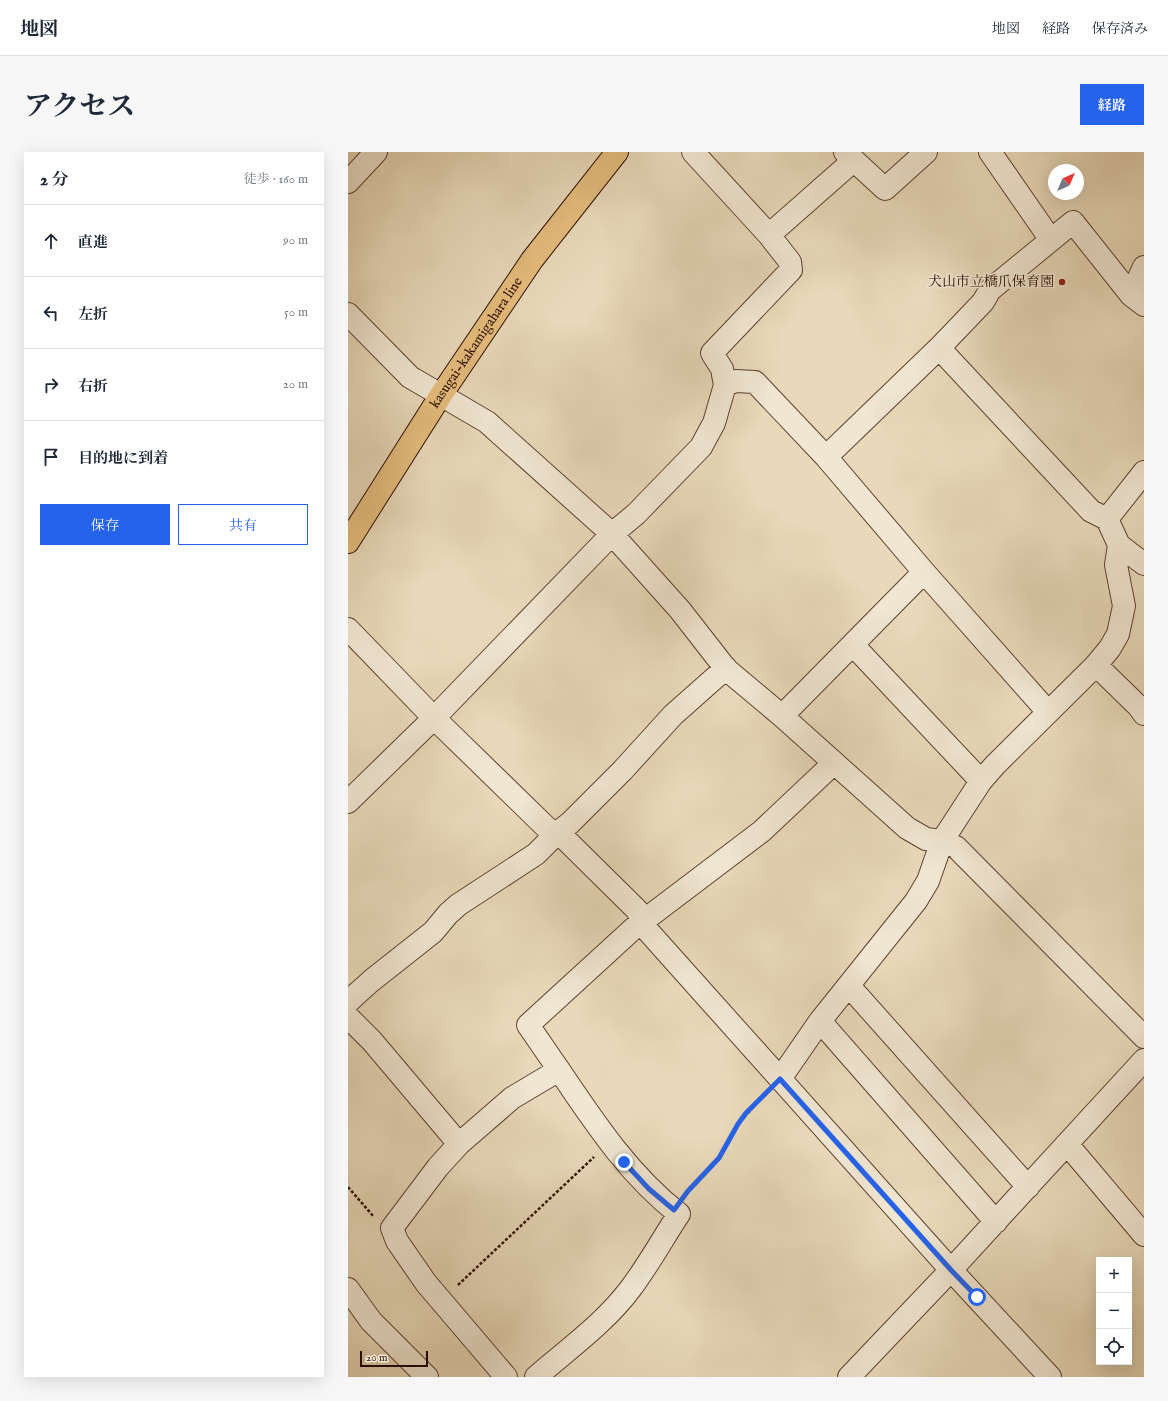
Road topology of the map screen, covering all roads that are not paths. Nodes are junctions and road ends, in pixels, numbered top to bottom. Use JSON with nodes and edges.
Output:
{"nodes":[{"id":1,"x":376,"y":152,"type":"edge"},
{"id":2,"x":617,"y":152,"type":"edge"},
{"id":3,"x":693,"y":152,"type":"edge"},
{"id":4,"x":926,"y":152,"type":"edge"},
{"id":5,"x":990,"y":152,"type":"edge"},
{"id":6,"x":849,"y":156,"type":"edge"},
{"id":7,"x":353,"y":169,"type":"edge"},
{"id":8,"x":769,"y":235,"type":"junction"},
{"id":9,"x":1051,"y":240,"type":"junction"},
{"id":10,"x":1144,"y":267,"type":"edge"},
{"id":11,"x":1138,"y":300,"type":"edge"},
{"id":12,"x":348,"y":314,"type":"edge"},
{"id":13,"x":939,"y":348,"type":"junction"},
{"id":14,"x":725,"y":385,"type":"junction"},
{"id":15,"x":441,"y":395,"type":"junction"},
{"id":16,"x":826,"y":456,"type":"junction"},
{"id":17,"x":1144,"y":472,"type":"edge"},
{"id":18,"x":1107,"y":519,"type":"junction"},
{"id":19,"x":612,"y":534,"type":"junction"},
{"id":20,"x":348,"y":542,"type":"edge"},
{"id":21,"x":1119,"y":545,"type":"junction"},
{"id":22,"x":1144,"y":564,"type":"edge"},
{"id":23,"x":924,"y":572,"type":"junction"},
{"id":24,"x":348,"y":629,"type":"edge"},
{"id":25,"x":853,"y":645,"type":"junction"},
{"id":26,"x":1096,"y":665,"type":"junction"},
{"id":27,"x":726,"y":668,"type":"junction"},
{"id":28,"x":1048,"y":712,"type":"junction"},
{"id":29,"x":1144,"y":714,"type":"edge"},
{"id":30,"x":782,"y":716,"type":"junction"},
{"id":31,"x":434,"y":718,"type":"junction"},
{"id":32,"x":834,"y":763,"type":"junction"},
{"id":33,"x":981,"y":781,"type":"junction"},
{"id":34,"x":348,"y":802,"type":"edge"},
{"id":35,"x":556,"y":834,"type":"junction"},
{"id":36,"x":942,"y":841,"type":"junction"},
{"id":37,"x":643,"y":921,"type":"junction"},
{"id":38,"x":849,"y":986,"type":"junction"},
{"id":39,"x":348,"y":1002,"type":"edge"},
{"id":40,"x":348,"y":1017,"type":"edge"},
{"id":41,"x":820,"y":1021,"type":"junction"},
{"id":42,"x":1144,"y":1037,"type":"edge"},
{"id":43,"x":1144,"y":1060,"type":"edge"},
{"id":44,"x":559,"y":1070,"type":"junction"},
{"id":45,"x":780,"y":1079,"type":"junction"},
{"id":46,"x":459,"y":1144,"type":"junction"},
{"id":47,"x":1066,"y":1144,"type":"junction"},
{"id":48,"x":1028,"y":1187,"type":"junction"},
{"id":49,"x":996,"y":1222,"type":"junction"},
{"id":50,"x":1144,"y":1235,"type":"edge"},
{"id":51,"x":951,"y":1270,"type":"junction"},
{"id":52,"x":348,"y":1289,"type":"edge"},
{"id":53,"x":427,"y":1377,"type":"edge"},
{"id":54,"x":506,"y":1377,"type":"edge"},
{"id":55,"x":536,"y":1377,"type":"edge"},
{"id":56,"x":849,"y":1377,"type":"edge"},
{"id":57,"x":1050,"y":1377,"type":"edge"}],
"edges":[{"from":1,"to":7,"type":"street"},
{"from":2,"to":15,"type":"main road","name":"kasugai-kakamigahara line"},
{"from":3,"to":8,"type":"street"},
{"from":4,"to":6,"type":"street"},
{"from":5,"to":9,"type":"street"},
{"from":6,"to":8,"type":"street"},
{"from":8,"to":14,"type":"street"},
{"from":9,"to":11,"type":"street"},
{"from":9,"to":13,"type":"street"},
{"from":10,"to":11,"type":"street"},
{"from":12,"to":15,"type":"street"},
{"from":13,"to":16,"type":"street"},
{"from":13,"to":18,"type":"street"},
{"from":14,"to":16,"type":"street"},
{"from":14,"to":19,"type":"street"},
{"from":15,"to":19,"type":"street"},
{"from":15,"to":20,"type":"main road","name":"kasugai-kakamigahara line"},
{"from":16,"to":23,"type":"street"},
{"from":17,"to":18,"type":"street"},
{"from":18,"to":21,"type":"street"},
{"from":19,"to":27,"type":"street"},
{"from":19,"to":31,"type":"street"},
{"from":21,"to":22,"type":"street"},
{"from":21,"to":26,"type":"street"},
{"from":23,"to":25,"type":"street"},
{"from":23,"to":28,"type":"street"},
{"from":24,"to":31,"type":"street"},
{"from":25,"to":30,"type":"street"},
{"from":25,"to":33,"type":"street"},
{"from":26,"to":28,"type":"street"},
{"from":26,"to":29,"type":"street"},
{"from":27,"to":30,"type":"street"},
{"from":27,"to":35,"type":"street"},
{"from":28,"to":33,"type":"street"},
{"from":30,"to":32,"type":"street"},
{"from":31,"to":34,"type":"street"},
{"from":31,"to":35,"type":"street"},
{"from":32,"to":36,"type":"street"},
{"from":32,"to":37,"type":"street"},
{"from":33,"to":36,"type":"street"},
{"from":35,"to":37,"type":"street"},
{"from":35,"to":39,"type":"street"},
{"from":36,"to":38,"type":"street"},
{"from":36,"to":42,"type":"street"},
{"from":37,"to":44,"type":"street"},
{"from":37,"to":45,"type":"street"},
{"from":38,"to":41,"type":"street"},
{"from":38,"to":48,"type":"street"},
{"from":40,"to":46,"type":"street"},
{"from":41,"to":45,"type":"street"},
{"from":41,"to":49,"type":"street"},
{"from":43,"to":47,"type":"street"},
{"from":44,"to":46,"type":"street"},
{"from":44,"to":55,"type":"street"},
{"from":45,"to":51,"type":"street"},
{"from":46,"to":54,"type":"street"},
{"from":47,"to":48,"type":"street"},
{"from":47,"to":50,"type":"street"},
{"from":48,"to":49,"type":"street"},
{"from":49,"to":51,"type":"street"},
{"from":51,"to":56,"type":"street"},
{"from":51,"to":57,"type":"street"},
{"from":52,"to":53,"type":"street"}]}
